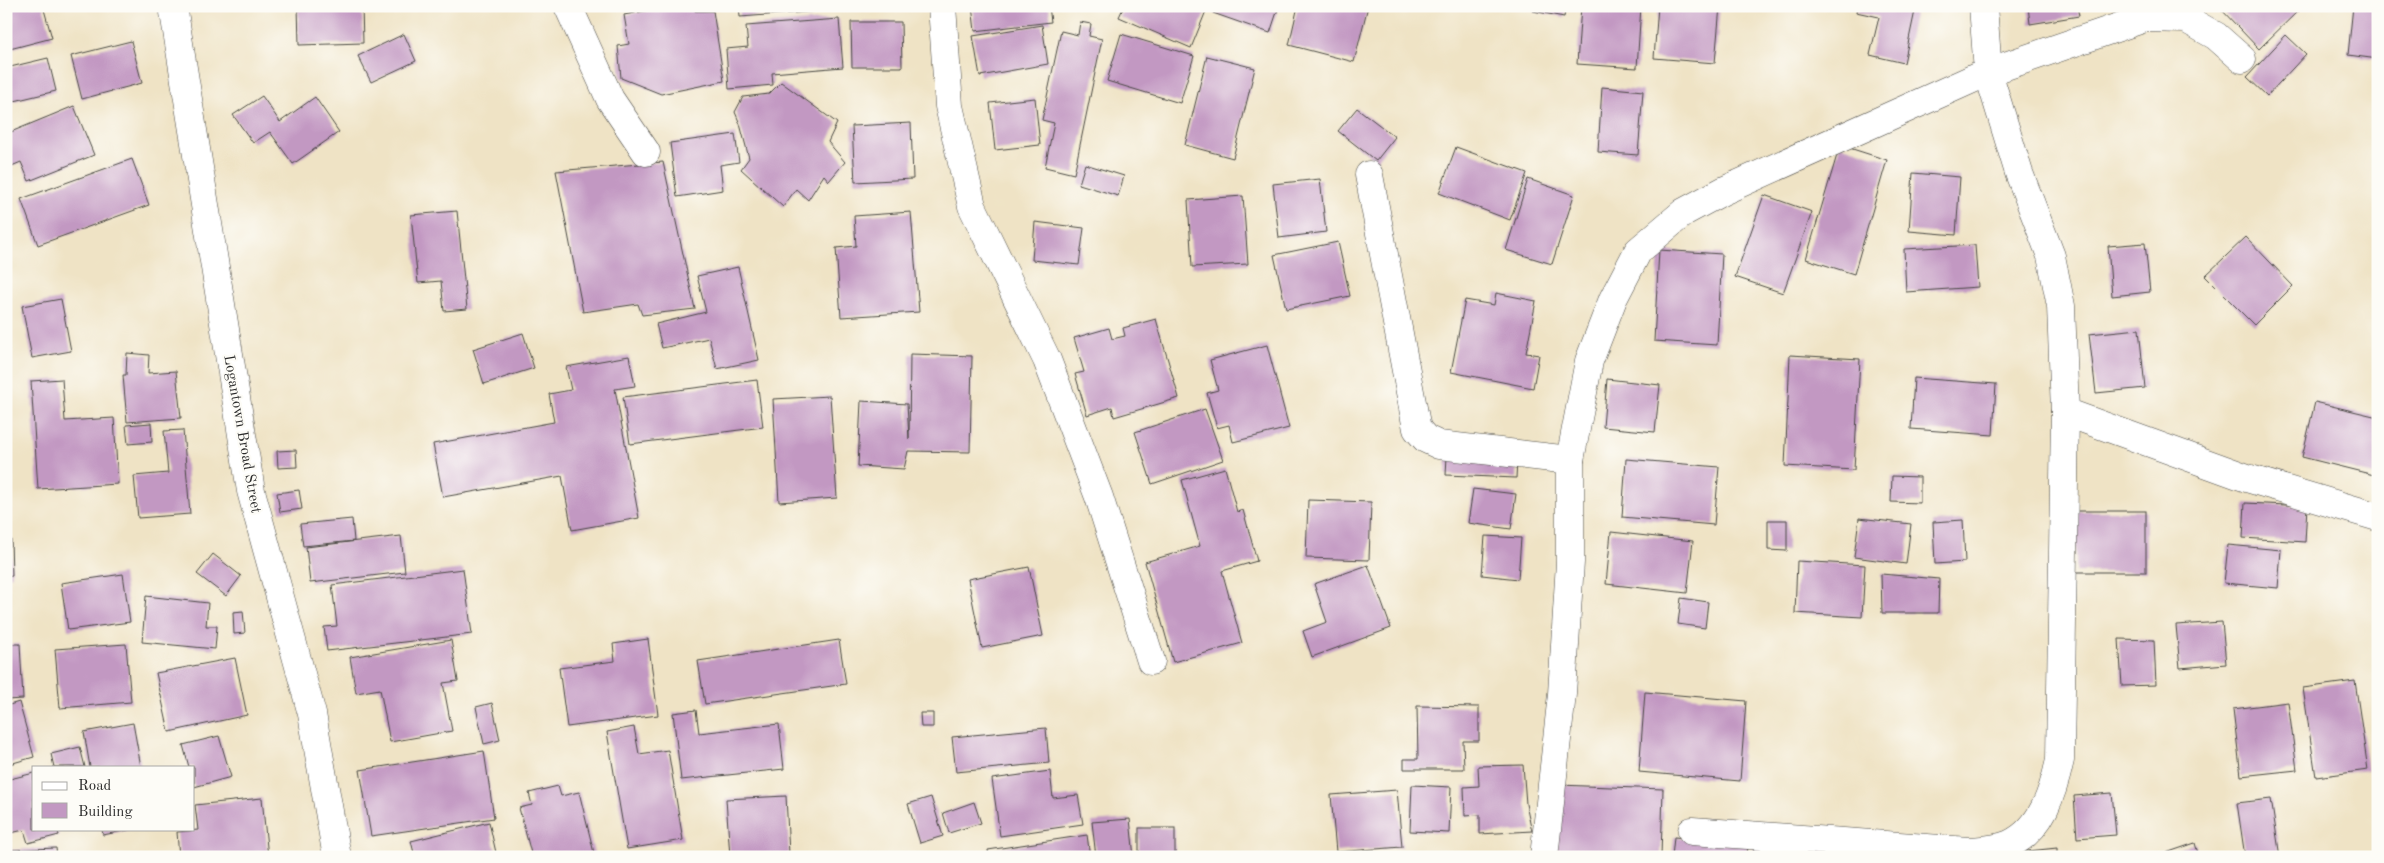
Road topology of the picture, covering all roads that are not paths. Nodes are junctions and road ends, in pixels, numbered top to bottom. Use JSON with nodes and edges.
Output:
{"nodes":[{"id":1,"x":173,"y":6,"type":"edge"},
{"id":2,"x":568,"y":6,"type":"edge"},
{"id":3,"x":942,"y":6,"type":"edge"},
{"id":4,"x":1982,"y":6,"type":"edge"},
{"id":5,"x":2242,"y":59,"type":"dead end"},
{"id":6,"x":1988,"y":72,"type":"junction"},
{"id":7,"x":646,"y":152,"type":"dead end"},
{"id":8,"x":1369,"y":175,"type":"dead end"},
{"id":9,"x":2065,"y":412,"type":"junction"},
{"id":10,"x":1570,"y":460,"type":"junction"},
{"id":11,"x":2378,"y":517,"type":"edge"},
{"id":12,"x":1151,"y":661,"type":"dead end"},
{"id":13,"x":1692,"y":831,"type":"dead end"},
{"id":14,"x":336,"y":857,"type":"edge"},
{"id":15,"x":1544,"y":857,"type":"edge"}],
"edges":[{"from":1,"to":14,"type":"street","name":"Logantown Broad Street"},
{"from":2,"to":7,"type":"street"},
{"from":3,"to":12,"type":"street"},
{"from":4,"to":6,"type":"street"},
{"from":5,"to":6,"type":"street"},
{"from":6,"to":9,"type":"street"},
{"from":6,"to":10,"type":"street"},
{"from":8,"to":10,"type":"street"},
{"from":9,"to":11,"type":"street"},
{"from":9,"to":13,"type":"street"},
{"from":10,"to":15,"type":"street"}]}
